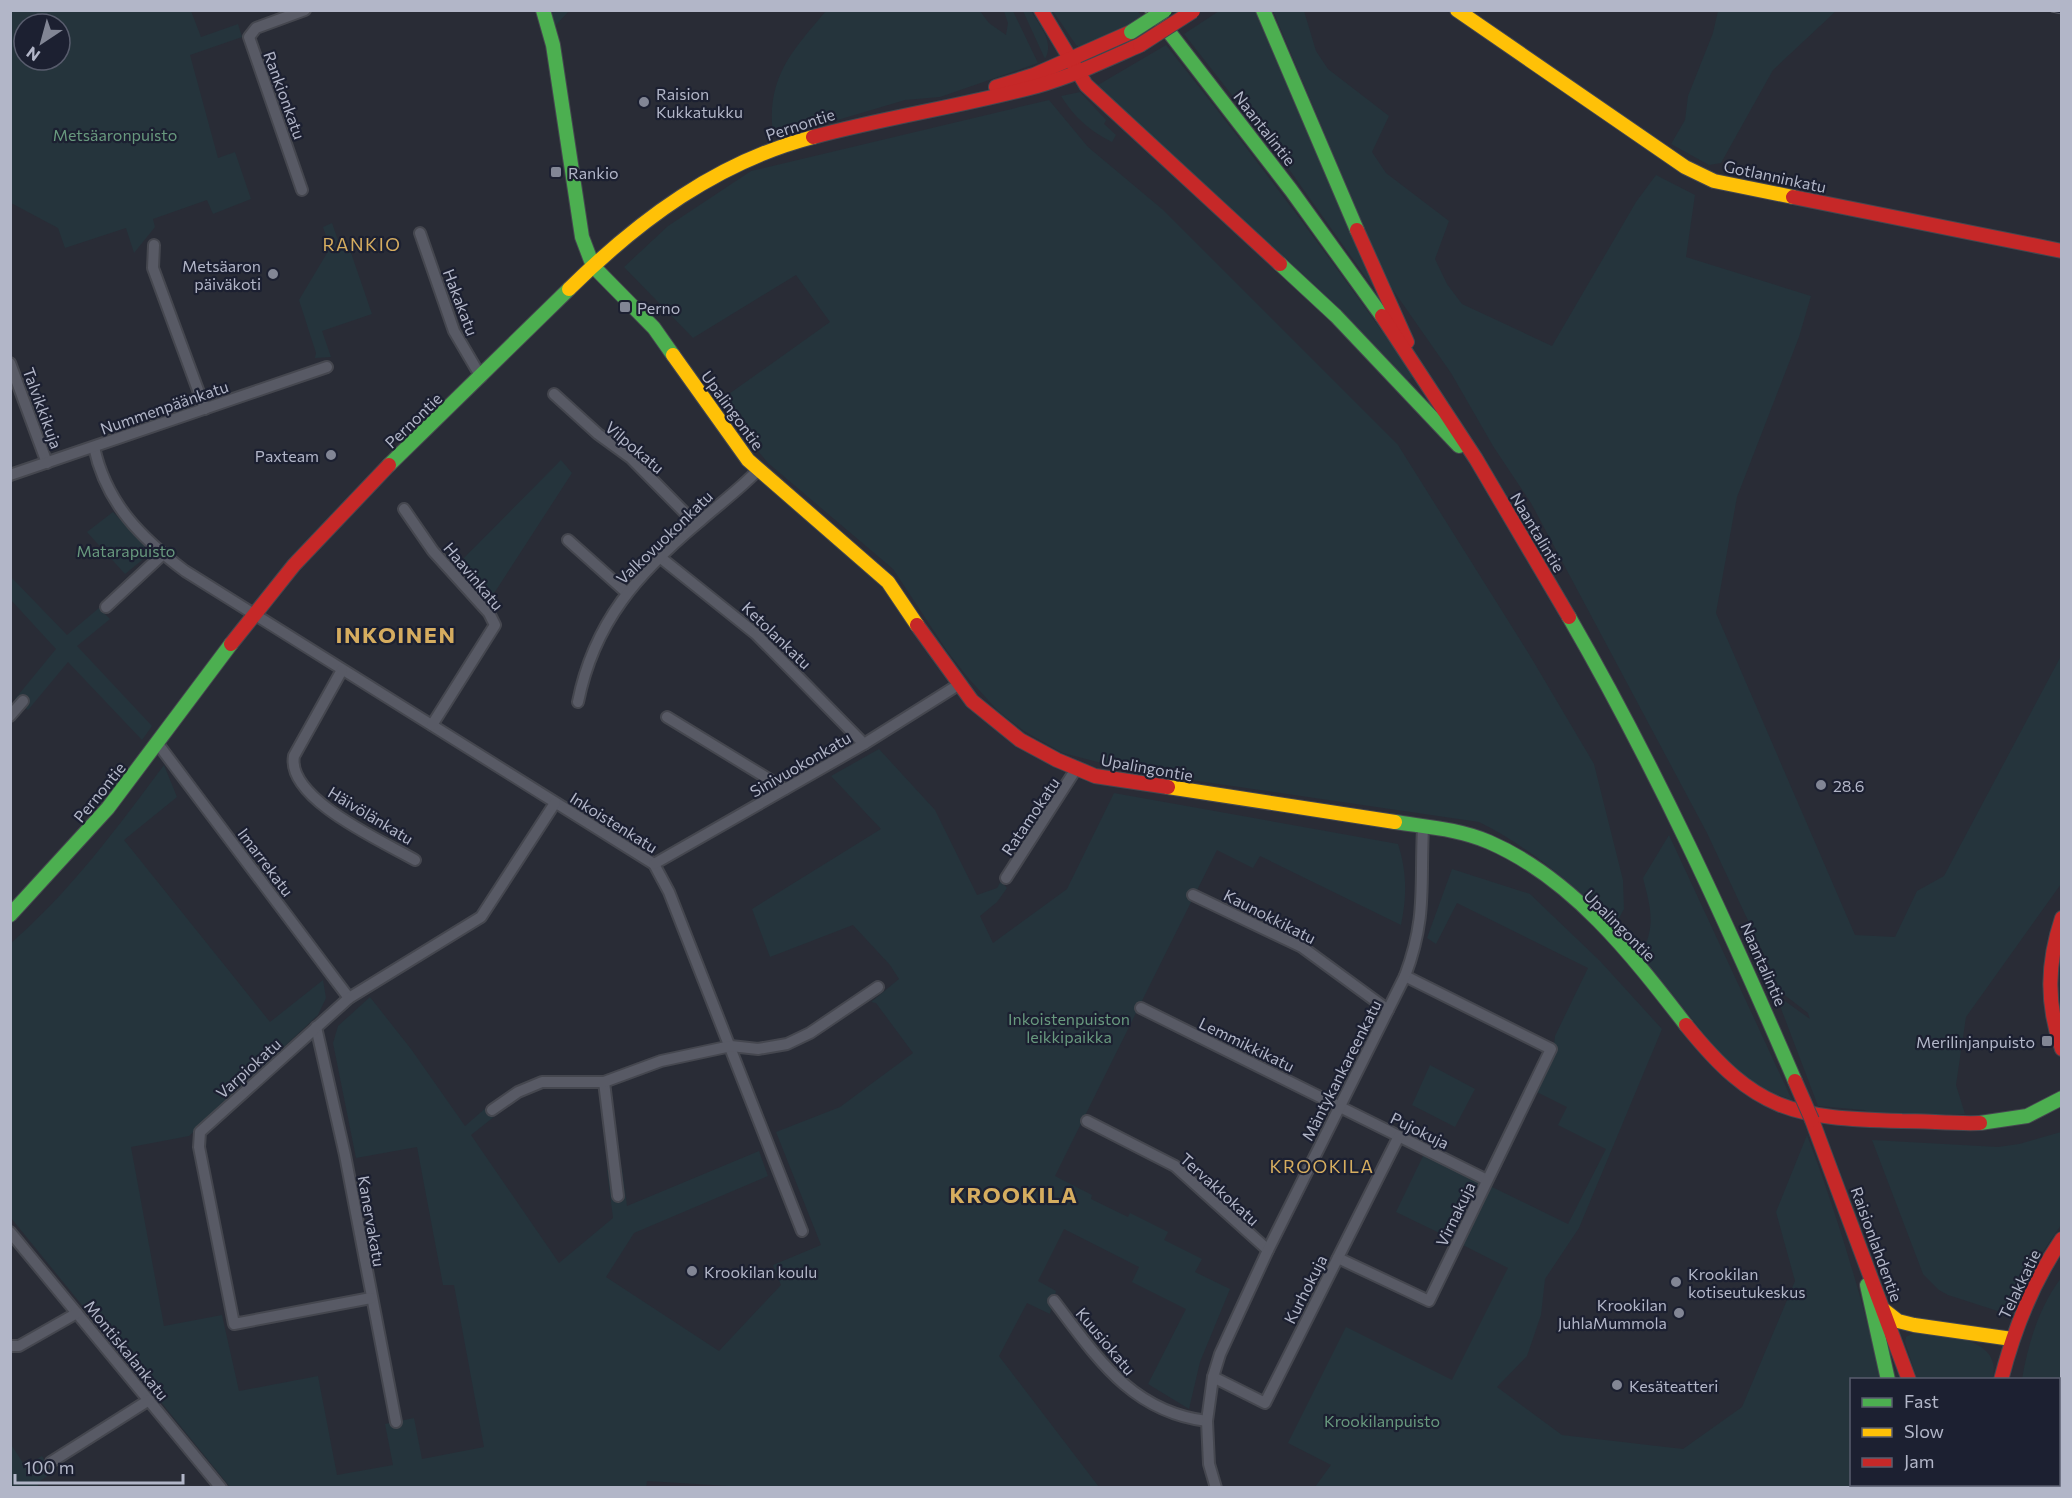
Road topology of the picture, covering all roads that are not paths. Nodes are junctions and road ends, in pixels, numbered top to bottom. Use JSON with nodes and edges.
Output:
{"nodes":[{"id":1,"x":305,"y":10,"type":"edge"},
{"id":2,"x":543,"y":10,"type":"edge"},
{"id":3,"x":1041,"y":10,"type":"edge"},
{"id":4,"x":1152,"y":10,"type":"edge"},
{"id":5,"x":1166,"y":10,"type":"edge"},
{"id":6,"x":1263,"y":10,"type":"edge"},
{"id":7,"x":1456,"y":10,"type":"edge"},
{"id":8,"x":1194,"y":11,"type":"edge"},
{"id":9,"x":1070,"y":60,"type":"junction"},
{"id":10,"x":1078,"y":73,"type":"junction"},
{"id":11,"x":951,"y":102,"type":"junction"},
{"id":12,"x":302,"y":190,"type":"dead end"},
{"id":13,"x":420,"y":233,"type":"dead end"},
{"id":14,"x":154,"y":245,"type":"dead end"},
{"id":15,"x":2061,"y":251,"type":"edge"},
{"id":16,"x":593,"y":266,"type":"junction"},
{"id":17,"x":10,"y":363,"type":"edge"},
{"id":18,"x":327,"y":367,"type":"dead end"},
{"id":19,"x":1422,"y":375,"type":"junction"},
{"id":20,"x":481,"y":377,"type":"junction"},
{"id":21,"x":554,"y":394,"type":"dead end"},
{"id":22,"x":205,"y":409,"type":"junction"},
{"id":23,"x":94,"y":447,"type":"junction"},
{"id":24,"x":47,"y":463,"type":"junction"},
{"id":25,"x":758,"y":470,"type":"junction"},
{"id":26,"x":1483,"y":472,"type":"junction"},
{"id":27,"x":10,"y":476,"type":"edge"},
{"id":28,"x":404,"y":509,"type":"dead end"},
{"id":29,"x":696,"y":524,"type":"junction"},
{"id":30,"x":568,"y":540,"type":"dead end"},
{"id":31,"x":163,"y":554,"type":"junction"},
{"id":32,"x":661,"y":558,"type":"junction"},
{"id":33,"x":626,"y":592,"type":"junction"},
{"id":34,"x":106,"y":607,"type":"dead end"},
{"id":35,"x":253,"y":615,"type":"junction"},
{"id":36,"x":342,"y":670,"type":"junction"},
{"id":37,"x":958,"y":685,"type":"junction"},
{"id":38,"x":23,"y":701,"type":"dead end"},
{"id":39,"x":578,"y":702,"type":"dead end"},
{"id":40,"x":10,"y":716,"type":"edge"},
{"id":41,"x":667,"y":717,"type":"dead end"},
{"id":42,"x":432,"y":725,"type":"junction"},
{"id":43,"x":158,"y":744,"type":"junction"},
{"id":44,"x":864,"y":744,"type":"junction"},
{"id":45,"x":1076,"y":769,"type":"junction"},
{"id":46,"x":784,"y":789,"type":"junction"},
{"id":47,"x":555,"y":803,"type":"junction"},
{"id":48,"x":1423,"y":828,"type":"junction"},
{"id":49,"x":415,"y":860,"type":"dead end"},
{"id":50,"x":654,"y":864,"type":"junction"},
{"id":51,"x":1006,"y":878,"type":"dead end"},
{"id":52,"x":1193,"y":895,"type":"dead end"},
{"id":53,"x":10,"y":915,"type":"edge"},
{"id":54,"x":2061,"y":918,"type":"edge"},
{"id":55,"x":1405,"y":976,"type":"junction"},
{"id":56,"x":878,"y":987,"type":"dead end"},
{"id":57,"x":349,"y":998,"type":"junction"},
{"id":58,"x":1141,"y":1008,"type":"dead end"},
{"id":59,"x":1388,"y":1010,"type":"junction"},
{"id":60,"x":315,"y":1027,"type":"junction"},
{"id":61,"x":730,"y":1046,"type":"junction"},
{"id":62,"x":2061,"y":1049,"type":"edge"},
{"id":63,"x":604,"y":1082,"type":"junction"},
{"id":64,"x":2061,"y":1098,"type":"edge"},
{"id":65,"x":1339,"y":1106,"type":"junction"},
{"id":66,"x":492,"y":1110,"type":"dead end"},
{"id":67,"x":1812,"y":1120,"type":"joint"},
{"id":68,"x":1087,"y":1121,"type":"dead end"},
{"id":69,"x":1399,"y":1136,"type":"junction"},
{"id":70,"x":1487,"y":1180,"type":"junction"},
{"id":71,"x":618,"y":1196,"type":"dead end"},
{"id":72,"x":1853,"y":1227,"type":"junction"},
{"id":73,"x":802,"y":1231,"type":"dead end"},
{"id":74,"x":10,"y":1232,"type":"edge"},
{"id":75,"x":2061,"y":1239,"type":"edge"},
{"id":76,"x":1268,"y":1250,"type":"junction"},
{"id":77,"x":1338,"y":1258,"type":"junction"},
{"id":78,"x":371,"y":1298,"type":"junction"},
{"id":79,"x":1054,"y":1301,"type":"dead end"},
{"id":80,"x":1884,"y":1310,"type":"junction"},
{"id":81,"x":77,"y":1313,"type":"junction"},
{"id":82,"x":2012,"y":1339,"type":"junction"},
{"id":83,"x":10,"y":1346,"type":"edge"},
{"id":84,"x":1213,"y":1377,"type":"junction"},
{"id":85,"x":1888,"y":1378,"type":"edge"},
{"id":86,"x":1908,"y":1378,"type":"edge"},
{"id":87,"x":2002,"y":1378,"type":"edge"},
{"id":88,"x":149,"y":1400,"type":"junction"},
{"id":89,"x":1207,"y":1421,"type":"junction"},
{"id":90,"x":396,"y":1422,"type":"dead end"},
{"id":91,"x":51,"y":1462,"type":"dead end"},
{"id":92,"x":221,"y":1488,"type":"edge"},
{"id":93,"x":1216,"y":1488,"type":"edge"}],
"edges":[{"from":1,"to":12,"type":"street","name":"Rankionkatu"},
{"from":2,"to":16,"type":"street","name":"Upalingontie"},
{"from":3,"to":9,"type":"street"},
{"from":4,"to":19,"type":"street","name":"Naantalintie"},
{"from":5,"to":9,"type":"street","name":"Pernontie","bridge":true},
{"from":6,"to":19,"type":"street"},
{"from":7,"to":15,"type":"street","name":"Gotlanninkatu"},
{"from":8,"to":10,"type":"street","name":"Pernontie","bridge":true},
{"from":9,"to":10,"type":"street"},
{"from":9,"to":11,"type":"street","name":"Pernontie"},
{"from":10,"to":11,"type":"street","name":"Pernontie"},
{"from":10,"to":26,"type":"street"},
{"from":11,"to":16,"type":"street","name":"Pernontie"},
{"from":13,"to":20,"type":"street","name":"Hakakatu"},
{"from":14,"to":22,"type":"street"},
{"from":16,"to":20,"type":"street","name":"Pernontie"},
{"from":16,"to":25,"type":"street","name":"Upalingontie"},
{"from":17,"to":24,"type":"street","name":"Talvikkikuja"},
{"from":18,"to":22,"type":"street","name":"Nummenpäänkatu"},
{"from":19,"to":26,"type":"street","name":"Naantalintie"},
{"from":20,"to":35,"type":"street","name":"Pernontie"},
{"from":21,"to":29,"type":"street","name":"Vilpokatu"},
{"from":22,"to":23,"type":"street","name":"Nummenpäänkatu"},
{"from":23,"to":24,"type":"street","name":"Nummenpäänkatu"},
{"from":23,"to":31,"type":"street","name":"Inkoistenkatu"},
{"from":24,"to":27,"type":"street","name":"Nummenpäänkatu"},
{"from":25,"to":29,"type":"street","name":"Valkovuokonkatu"},
{"from":25,"to":37,"type":"street","name":"Upalingontie"},
{"from":26,"to":67,"type":"street","name":"Naantalintie","bridge":true},
{"from":28,"to":42,"type":"street","name":"Haavinkatu"},
{"from":29,"to":32,"type":"street","name":"Valkovuokonkatu"},
{"from":30,"to":33,"type":"street"},
{"from":31,"to":34,"type":"street"},
{"from":31,"to":35,"type":"street","name":"Inkoistenkatu"},
{"from":32,"to":33,"type":"street","name":"Valkovuokonkatu"},
{"from":32,"to":44,"type":"street","name":"Ketolankatu"},
{"from":33,"to":39,"type":"street","name":"Valkovuokonkatu"},
{"from":35,"to":36,"type":"street","name":"Inkoistenkatu"},
{"from":35,"to":43,"type":"street","name":"Pernontie"},
{"from":36,"to":42,"type":"street","name":"Inkoistenkatu"},
{"from":36,"to":49,"type":"street","name":"Häivölänkatu"},
{"from":37,"to":44,"type":"street","name":"Sinivuokonkatu"},
{"from":37,"to":45,"type":"street","name":"Upalingontie"},
{"from":38,"to":40,"type":"street"},
{"from":41,"to":46,"type":"street"},
{"from":42,"to":47,"type":"street","name":"Inkoistenkatu"},
{"from":43,"to":53,"type":"street","name":"Pernontie"},
{"from":43,"to":57,"type":"street","name":"Imarrekatu"},
{"from":44,"to":46,"type":"street","name":"Sinivuokonkatu"},
{"from":45,"to":48,"type":"street","name":"Upalingontie"},
{"from":45,"to":51,"type":"street","name":"Ratamokatu"},
{"from":46,"to":50,"type":"street","name":"Sinivuokonkatu"},
{"from":47,"to":50,"type":"street","name":"Inkoistenkatu"},
{"from":47,"to":57,"type":"street","name":"Varpiokatu"},
{"from":48,"to":55,"type":"street","name":"Mäntykankareenkatu"},
{"from":48,"to":64,"type":"street","name":"Upalingontie"},
{"from":50,"to":61,"type":"street","name":"Inkoistenkatu"},
{"from":52,"to":59,"type":"street","name":"Kaunokkikatu"},
{"from":54,"to":62,"type":"street"},
{"from":55,"to":59,"type":"street","name":"Mäntykankareenkatu"},
{"from":55,"to":70,"type":"street","name":"Virnakuja"},
{"from":56,"to":61,"type":"street"},
{"from":57,"to":60,"type":"street","name":"Varpiokatu"},
{"from":58,"to":65,"type":"street","name":"Lemmikkikatu"},
{"from":59,"to":65,"type":"street","name":"Mäntykankareenkatu"},
{"from":60,"to":78,"type":"street","name":"Kanervakatu"},
{"from":60,"to":78,"type":"street","name":"Varpiokatu"},
{"from":61,"to":63,"type":"street"},
{"from":61,"to":73,"type":"street","name":"Inkoistenkatu"},
{"from":63,"to":66,"type":"street"},
{"from":63,"to":71,"type":"street"},
{"from":65,"to":69,"type":"street","name":"Pujokuja"},
{"from":65,"to":76,"type":"street","name":"Mäntykankareenkatu"},
{"from":67,"to":72,"type":"street","name":"Raisionlahdentie"},
{"from":68,"to":76,"type":"street","name":"Tervakkokatu"},
{"from":69,"to":70,"type":"street","name":"Pujokuja"},
{"from":69,"to":77,"type":"street","name":"Kurhokuja"},
{"from":70,"to":77,"type":"street","name":"Virnakuja"},
{"from":72,"to":80,"type":"street","name":"Raisionlahdentie"},
{"from":72,"to":85,"type":"street"},
{"from":74,"to":81,"type":"street","name":"Montiskalankatu"},
{"from":75,"to":82,"type":"street","name":"Telakkatie"},
{"from":76,"to":84,"type":"street","name":"Mäntykankareenkatu"},
{"from":77,"to":84,"type":"street","name":"Kurhokuja"},
{"from":78,"to":90,"type":"street","name":"Kanervakatu"},
{"from":79,"to":89,"type":"street","name":"Kuusiokatu"},
{"from":80,"to":82,"type":"street"},
{"from":80,"to":86,"type":"street","name":"Raisionlahdentie"},
{"from":81,"to":83,"type":"street"},
{"from":81,"to":88,"type":"street","name":"Montiskalankatu"},
{"from":82,"to":87,"type":"street","name":"Telakkatie"},
{"from":84,"to":89,"type":"street","name":"Mäntykankareenkatu"},
{"from":88,"to":91,"type":"street"},
{"from":88,"to":92,"type":"street","name":"Montiskalankatu"},
{"from":89,"to":93,"type":"street","name":"Mäntykankareenkatu"}]}
